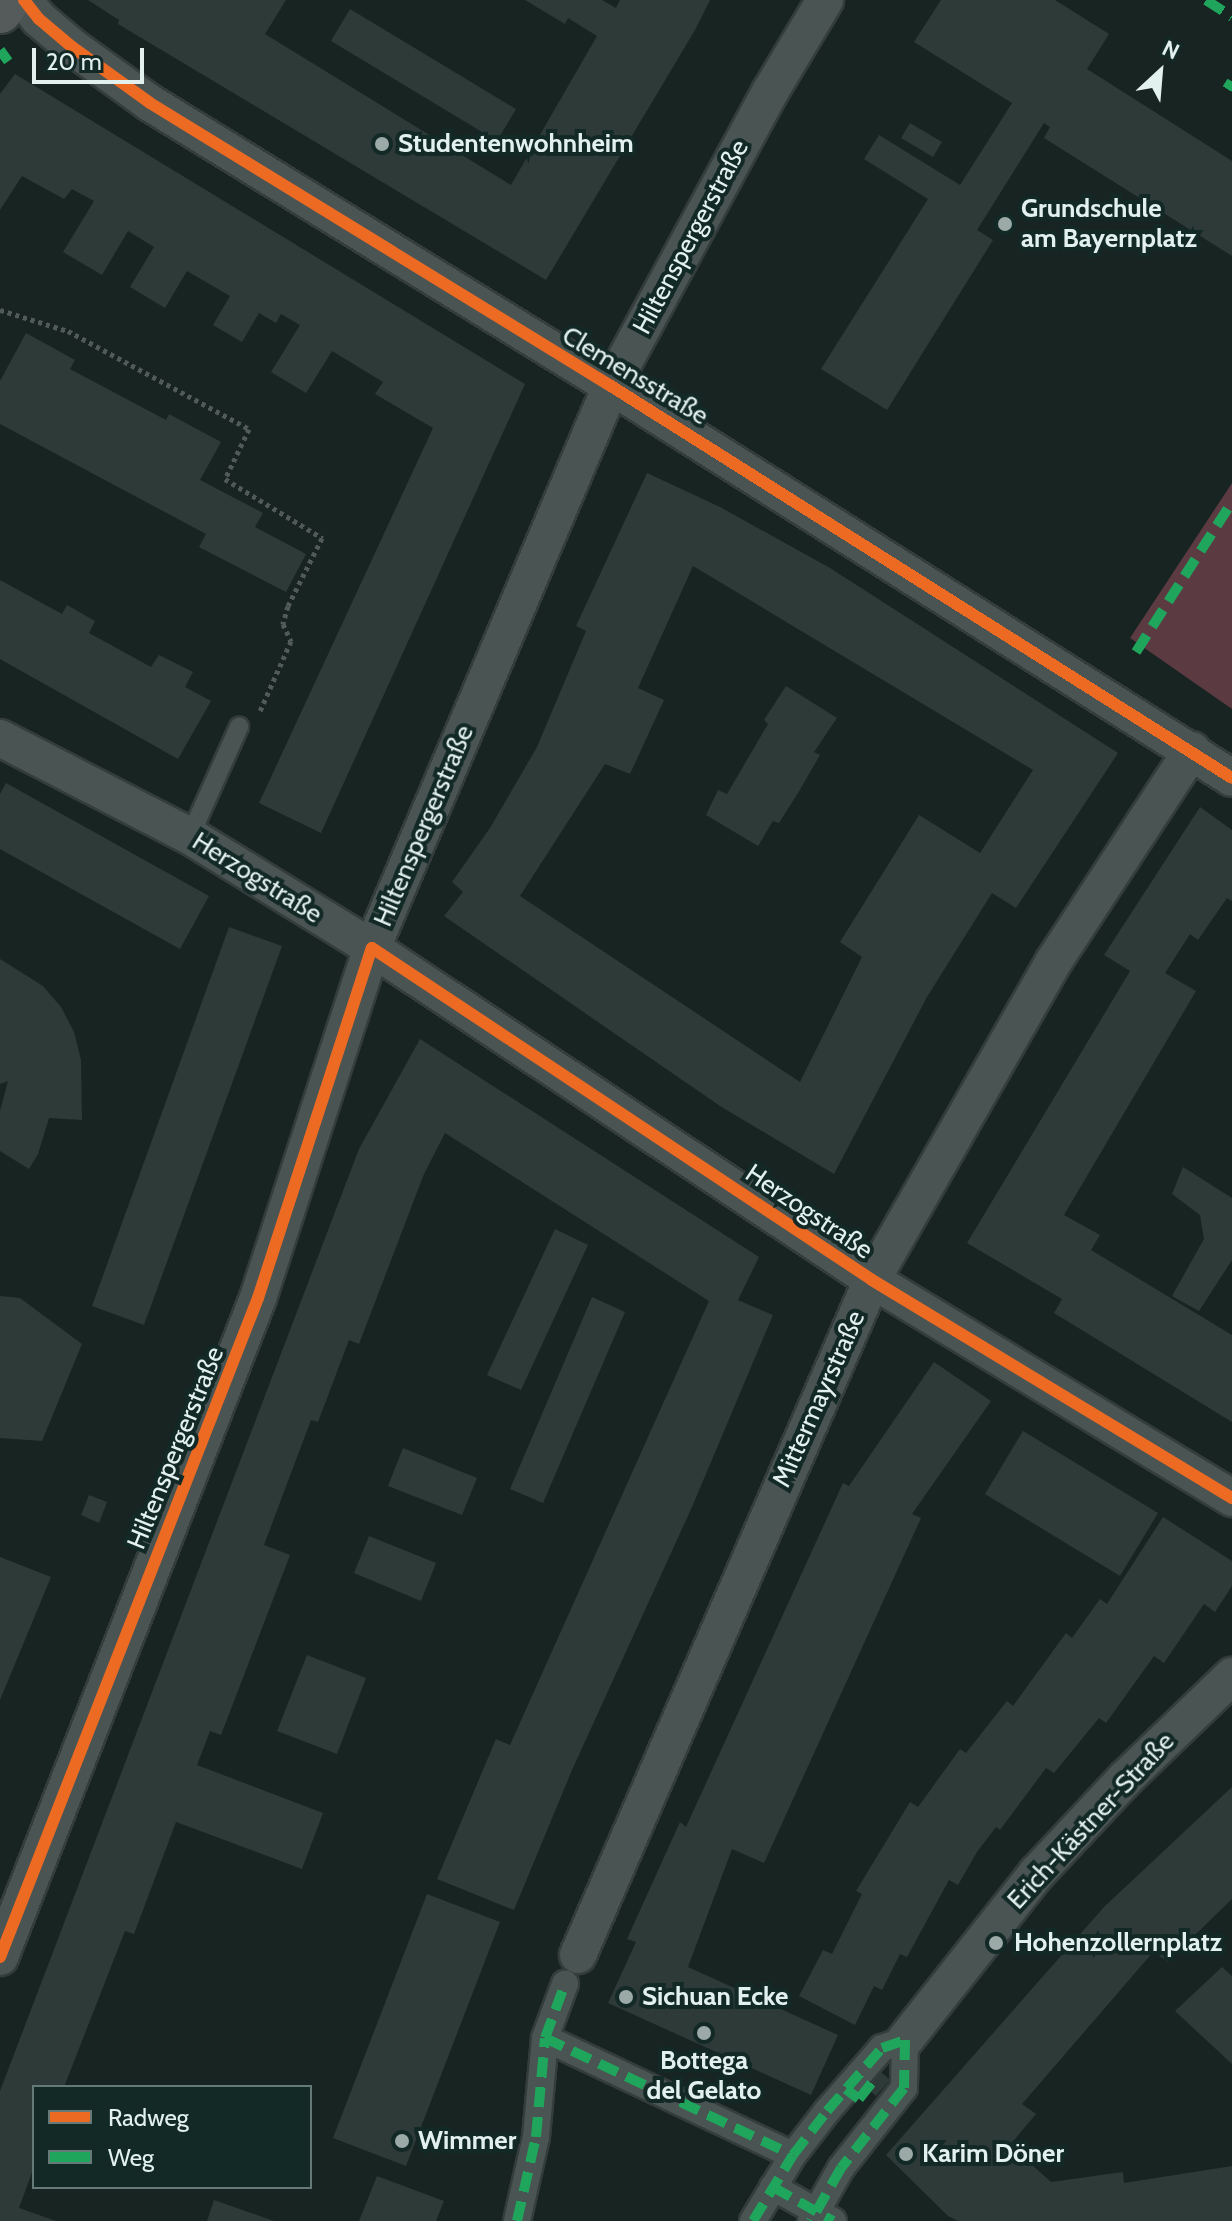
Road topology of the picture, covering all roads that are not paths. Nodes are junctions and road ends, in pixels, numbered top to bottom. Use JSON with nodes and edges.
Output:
{"nodes":[{"id":1,"x":8,"y":0,"type":"edge"},
{"id":2,"x":24,"y":0,"type":"edge"},
{"id":3,"x":825,"y":0,"type":"edge"},
{"id":4,"x":0,"y":11,"type":"edge"},
{"id":5,"x":611,"y":386,"type":"junction"},
{"id":6,"x":239,"y":727,"type":"dead end"},
{"id":7,"x":0,"y":738,"type":"edge"},
{"id":8,"x":1192,"y":750,"type":"junction"},
{"id":9,"x":1232,"y":778,"type":"edge"},
{"id":10,"x":190,"y":836,"type":"junction"},
{"id":11,"x":372,"y":948,"type":"junction"},
{"id":12,"x":872,"y":1280,"type":"junction"},
{"id":13,"x":1232,"y":1498,"type":"edge"},
{"id":14,"x":1232,"y":1676,"type":"edge"},
{"id":15,"x":3,"y":1936,"type":"edge"},
{"id":16,"x":571,"y":1970,"type":"joint"},
{"id":17,"x":545,"y":2038,"type":"junction"},
{"id":18,"x":905,"y":2040,"type":"junction"},
{"id":19,"x":874,"y":2080,"type":"dead end"},
{"id":20,"x":846,"y":2089,"type":"junction"},
{"id":21,"x":793,"y":2155,"type":"junction"},
{"id":22,"x":773,"y":2187,"type":"junction"},
{"id":23,"x":820,"y":2218,"type":"edge"},
{"id":24,"x":517,"y":2221,"type":"edge"},
{"id":25,"x":753,"y":2221,"type":"edge"}],
"edges":[{"from":1,"to":4,"type":"main road"},
{"from":2,"to":5,"type":"street","name":"Clemensstraße"},
{"from":3,"to":5,"type":"street","name":"Hiltenspergerstraße"},
{"from":5,"to":8,"type":"street","name":"Clemensstraße"},
{"from":5,"to":11,"type":"street","name":"Hiltenspergerstraße"},
{"from":6,"to":10,"type":"lane"},
{"from":7,"to":10,"type":"street","name":"Herzogstraße"},
{"from":8,"to":9,"type":"street","name":"Clemensstraße"},
{"from":8,"to":12,"type":"street","name":"Mittermayrstraße"},
{"from":10,"to":11,"type":"street","name":"Herzogstraße"},
{"from":11,"to":12,"type":"street","name":"Herzogstraße"},
{"from":11,"to":15,"type":"street","name":"Hiltenspergerstraße"},
{"from":12,"to":13,"type":"street","name":"Herzogstraße"},
{"from":12,"to":16,"type":"street","name":"Mittermayrstraße"},
{"from":14,"to":18,"type":"street","name":"Erich-Kästner-Straße"},
{"from":16,"to":17,"type":"street"},
{"from":17,"to":21,"type":"street"},
{"from":17,"to":24,"type":"street"},
{"from":18,"to":20,"type":"street","name":"Erich-Kästner-Straße"},
{"from":18,"to":23,"type":"street"},
{"from":19,"to":20,"type":"street"},
{"from":20,"to":21,"type":"street","name":"Erich-Kästner-Straße"},
{"from":21,"to":22,"type":"street"},
{"from":22,"to":23,"type":"street"},
{"from":22,"to":25,"type":"street"}]}
